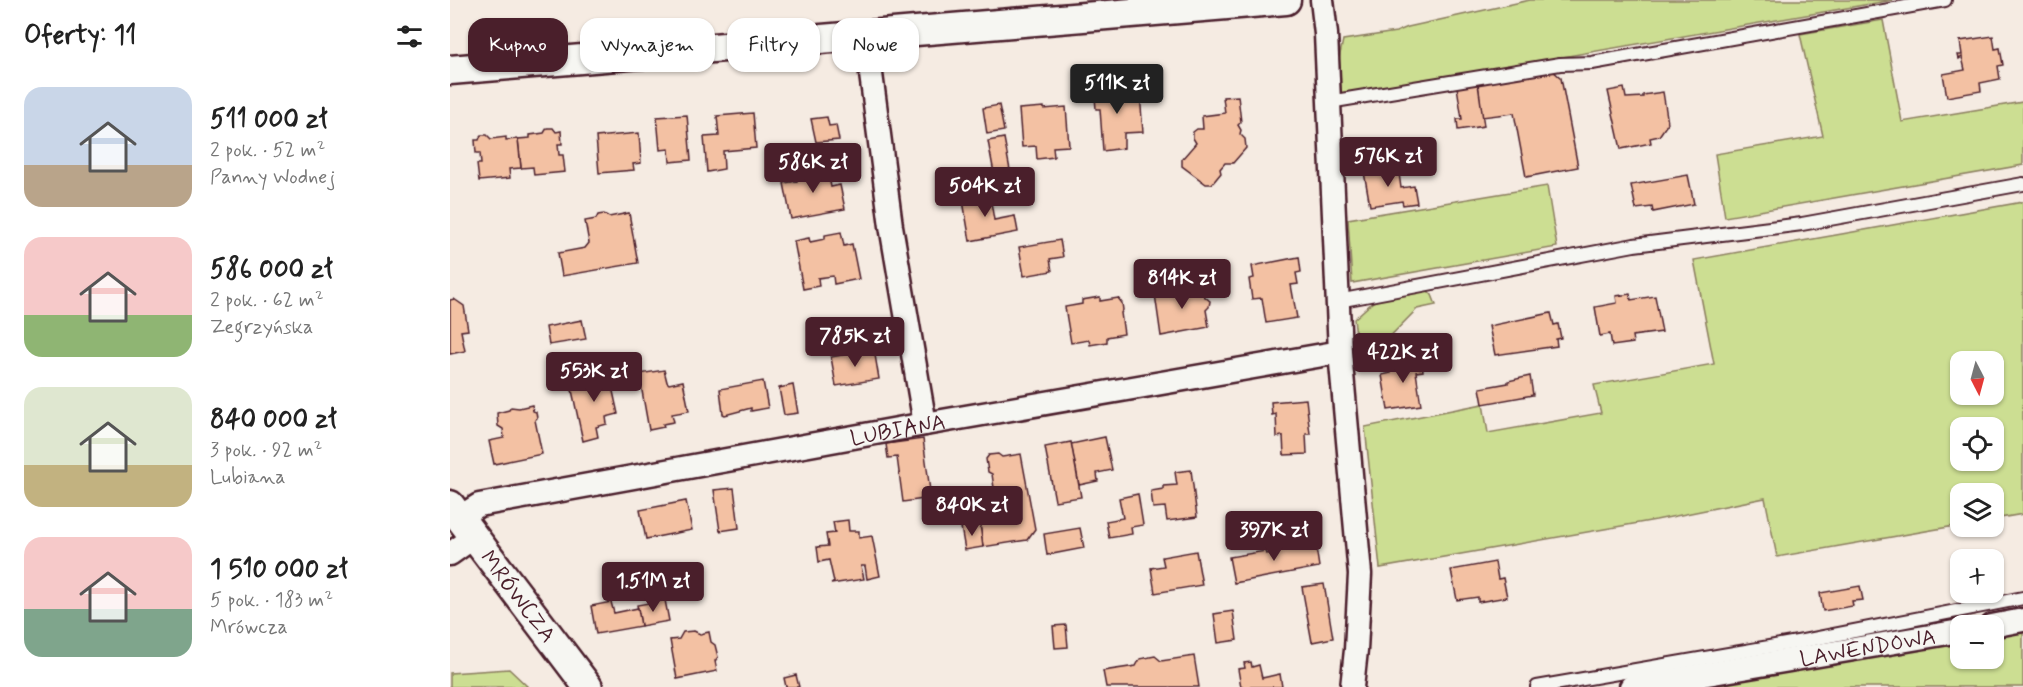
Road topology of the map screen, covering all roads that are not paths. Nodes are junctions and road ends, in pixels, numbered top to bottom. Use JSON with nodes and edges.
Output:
{"nodes":[{"id":1,"x":1286,"y":0,"type":"edge"},
{"id":2,"x":1322,"y":0,"type":"edge"},
{"id":3,"x":1945,"y":0,"type":"edge"},
{"id":4,"x":919,"y":31,"type":"edge"},
{"id":5,"x":832,"y":39,"type":"edge"},
{"id":6,"x":450,"y":70,"type":"edge"},
{"id":7,"x":871,"y":72,"type":"edge"},
{"id":8,"x":1329,"y":102,"type":"junction"},
{"id":9,"x":2023,"y":184,"type":"edge"},
{"id":10,"x":1338,"y":301,"type":"junction"},
{"id":11,"x":1340,"y":352,"type":"junction"},
{"id":12,"x":925,"y":424,"type":"junction"},
{"id":13,"x":461,"y":520,"type":"edge"},
{"id":14,"x":450,"y":554,"type":"edge"},
{"id":15,"x":2023,"y":598,"type":"edge"},
{"id":16,"x":2023,"y":620,"type":"edge"},
{"id":17,"x":2004,"y":624,"type":"edge"},
{"id":18,"x":1950,"y":633,"type":"edge"},
{"id":19,"x":588,"y":687,"type":"edge"},
{"id":20,"x":1352,"y":687,"type":"edge"},
{"id":21,"x":1537,"y":687,"type":"edge"},
{"id":22,"x":1631,"y":687,"type":"edge"}],
"edges":[{"from":1,"to":4,"type":"street"},
{"from":2,"to":8,"type":"street"},
{"from":3,"to":8,"type":"lane"},
{"from":5,"to":6,"type":"street"},
{"from":7,"to":12,"type":"street"},
{"from":8,"to":10,"type":"street"},
{"from":9,"to":10,"type":"lane"},
{"from":10,"to":11,"type":"street"},
{"from":11,"to":12,"type":"street","name":"LUBIANA"},
{"from":11,"to":20,"type":"street"},
{"from":12,"to":13,"type":"street","name":"LUBIANA"},
{"from":13,"to":14,"type":"street","name":"LUBIANA"},
{"from":13,"to":19,"type":"street","name":"MRÓWCZA"},
{"from":15,"to":21,"type":"lane"},
{"from":16,"to":17,"type":"street"},
{"from":18,"to":22,"type":"street","name":"LAWENDOWA"}]}
